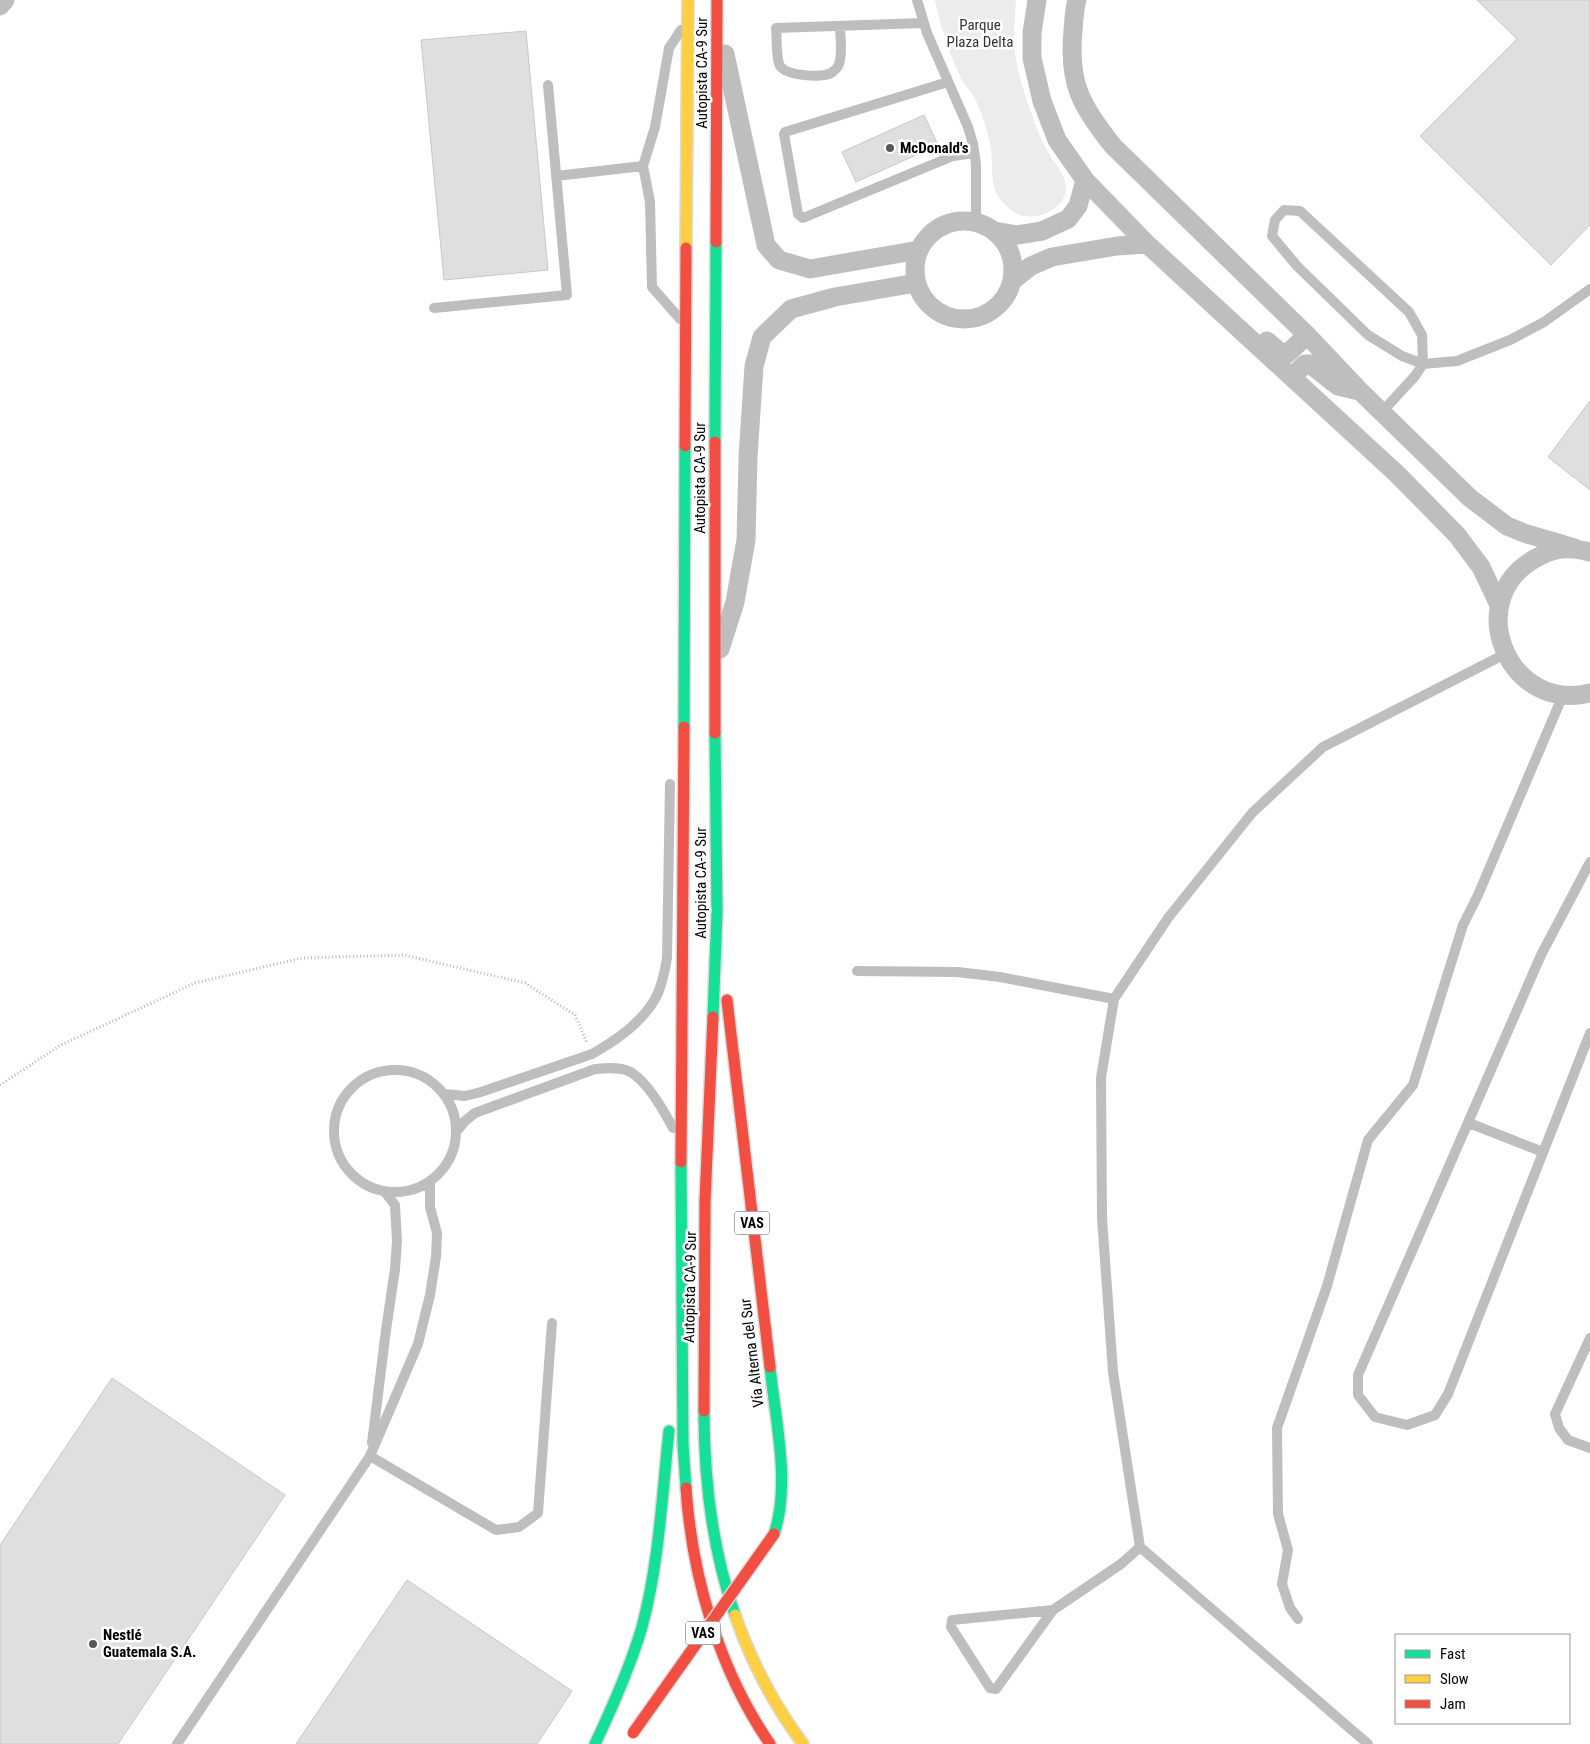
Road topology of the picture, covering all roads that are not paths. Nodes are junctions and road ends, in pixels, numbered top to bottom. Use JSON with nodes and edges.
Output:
{"nodes":[{"id":1,"x":5,"y":0,"type":"edge"},
{"id":2,"x":688,"y":0,"type":"edge"},
{"id":3,"x":916,"y":0,"type":"edge"},
{"id":4,"x":1037,"y":0,"type":"edge"},
{"id":5,"x":1077,"y":0,"type":"edge"},
{"id":6,"x":0,"y":6,"type":"edge"},
{"id":7,"x":717,"y":6,"type":"edge"},
{"id":8,"x":688,"y":21,"type":"junction"},
{"id":9,"x":923,"y":23,"type":"junction"},
{"id":10,"x":840,"y":26,"type":"junction"},
{"id":11,"x":948,"y":82,"type":"junction"},
{"id":12,"x":548,"y":85,"type":"dead end"},
{"id":13,"x":974,"y":153,"type":"junction"},
{"id":14,"x":643,"y":166,"type":"junction"},
{"id":15,"x":556,"y":176,"type":"junction"},
{"id":16,"x":1085,"y":180,"type":"junction"},
{"id":17,"x":976,"y":222,"type":"junction"},
{"id":18,"x":994,"y":232,"type":"junction"},
{"id":19,"x":1147,"y":244,"type":"junction"},
{"id":20,"x":919,"y":250,"type":"junction"},
{"id":21,"x":1012,"y":281,"type":"junction"},
{"id":22,"x":916,"y":283,"type":"junction"},
{"id":23,"x":1590,"y":289,"type":"edge"},
{"id":24,"x":434,"y":308,"type":"dead end"},
{"id":25,"x":1224,"y":314,"type":"junction"},
{"id":26,"x":686,"y":326,"type":"junction"},
{"id":27,"x":1307,"y":335,"type":"junction"},
{"id":28,"x":1423,"y":364,"type":"junction"},
{"id":29,"x":1292,"y":377,"type":"junction"},
{"id":30,"x":1360,"y":391,"type":"junction"},
{"id":31,"x":1382,"y":412,"type":"junction"},
{"id":32,"x":1583,"y":550,"type":"edge"},
{"id":33,"x":1499,"y":605,"type":"junction"},
{"id":34,"x":1505,"y":654,"type":"junction"},
{"id":35,"x":714,"y":667,"type":"junction"},
{"id":36,"x":684,"y":689,"type":"junction"},
{"id":37,"x":1589,"y":694,"type":"edge"},
{"id":38,"x":1563,"y":695,"type":"junction"},
{"id":39,"x":675,"y":703,"type":"dead end"},
{"id":40,"x":670,"y":769,"type":"dead end"},
{"id":41,"x":1590,"y":862,"type":"edge"},
{"id":42,"x":717,"y":912,"type":"junction"},
{"id":43,"x":857,"y":971,"type":"dead end"},
{"id":44,"x":1114,"y":999,"type":"junction"},
{"id":45,"x":1590,"y":1033,"type":"edge"},
{"id":46,"x":444,"y":1094,"type":"junction"},
{"id":47,"x":1469,"y":1123,"type":"junction"},
{"id":48,"x":456,"y":1132,"type":"junction"},
{"id":49,"x":682,"y":1144,"type":"junction"},
{"id":50,"x":1543,"y":1152,"type":"junction"},
{"id":51,"x":430,"y":1182,"type":"junction"},
{"id":52,"x":385,"y":1192,"type":"junction"},
{"id":53,"x":552,"y":1323,"type":"dead end"},
{"id":54,"x":1590,"y":1338,"type":"edge"},
{"id":55,"x":682,"y":1392,"type":"junction"},
{"id":56,"x":1590,"y":1448,"type":"edge"},
{"id":57,"x":370,"y":1456,"type":"junction"},
{"id":58,"x":1140,"y":1547,"type":"junction"},
{"id":59,"x":1053,"y":1610,"type":"junction"},
{"id":60,"x":1298,"y":1619,"type":"dead end"},
{"id":61,"x":177,"y":1744,"type":"edge"},
{"id":62,"x":595,"y":1744,"type":"edge"},
{"id":63,"x":625,"y":1744,"type":"edge"},
{"id":64,"x":770,"y":1744,"type":"edge"},
{"id":65,"x":803,"y":1744,"type":"edge"},
{"id":66,"x":1368,"y":1744,"type":"edge"}],
"edges":[{"from":1,"to":6,"type":"street"},
{"from":2,"to":8,"type":"highway","name":"Autopista CA-9 Sur"},
{"from":3,"to":9,"type":"lane"},
{"from":4,"to":16,"type":"street"},
{"from":5,"to":27,"type":"street"},
{"from":7,"to":20,"type":"street"},
{"from":7,"to":35,"type":"highway","name":"Autopista CA-9 Sur"},
{"from":8,"to":14,"type":"lane"},
{"from":8,"to":26,"type":"highway","name":"Autopista CA-9 Sur"},
{"from":9,"to":10,"type":"lane"},
{"from":9,"to":11,"type":"lane"},
{"from":10,"to":10,"type":"lane"},
{"from":11,"to":13,"type":"lane"},
{"from":11,"to":13,"type":"lane"},
{"from":12,"to":15,"type":"lane"},
{"from":13,"to":17,"type":"lane"},
{"from":14,"to":15,"type":"lane"},
{"from":14,"to":26,"type":"lane"},
{"from":15,"to":24,"type":"lane"},
{"from":16,"to":18,"type":"street"},
{"from":16,"to":19,"type":"street"},
{"from":17,"to":18,"type":"street"},
{"from":17,"to":20,"type":"street"},
{"from":18,"to":21,"type":"street"},
{"from":19,"to":21,"type":"street"},
{"from":19,"to":25,"type":"street"},
{"from":20,"to":22,"type":"street"},
{"from":21,"to":22,"type":"street"},
{"from":22,"to":35,"type":"street"},
{"from":23,"to":28,"type":"lane"},
{"from":25,"to":27,"type":"street"},
{"from":25,"to":29,"type":"street"},
{"from":26,"to":36,"type":"highway","name":"Autopista CA-9 Sur"},
{"from":27,"to":30,"type":"street"},
{"from":28,"to":28,"type":"lane"},
{"from":28,"to":31,"type":"lane"},
{"from":29,"to":30,"type":"street"},
{"from":29,"to":33,"type":"street"},
{"from":30,"to":31,"type":"street"},
{"from":31,"to":32,"type":"street"},
{"from":32,"to":33,"type":"street"},
{"from":33,"to":34,"type":"street"},
{"from":34,"to":38,"type":"street"},
{"from":34,"to":44,"type":"lane"},
{"from":35,"to":42,"type":"highway","name":"Autopista CA-9 Sur"},
{"from":36,"to":39,"type":"lane"},
{"from":36,"to":49,"type":"highway","name":"Autopista CA-9 Sur"},
{"from":37,"to":38,"type":"street"},
{"from":38,"to":60,"type":"lane"},
{"from":40,"to":46,"type":"lane"},
{"from":41,"to":47,"type":"lane"},
{"from":42,"to":63,"type":"highway","name":"Vía Alterna del Sur","number":"VAS","bridge":true},
{"from":42,"to":65,"type":"highway","name":"Autopista CA-9 Sur"},
{"from":43,"to":44,"type":"lane"},
{"from":44,"to":58,"type":"lane"},
{"from":45,"to":50,"type":"lane"},
{"from":46,"to":48,"type":"lane"},
{"from":46,"to":52,"type":"lane"},
{"from":47,"to":50,"type":"lane"},
{"from":47,"to":50,"type":"lane"},
{"from":48,"to":49,"type":"lane"},
{"from":48,"to":51,"type":"lane"},
{"from":49,"to":55,"type":"highway","name":"Autopista CA-9 Sur"},
{"from":51,"to":52,"type":"lane"},
{"from":51,"to":57,"type":"lane"},
{"from":52,"to":57,"type":"lane"},
{"from":53,"to":57,"type":"lane"},
{"from":54,"to":56,"type":"lane"},
{"from":55,"to":62,"type":"highway"},
{"from":55,"to":64,"type":"highway","name":"Autopista CA-9 Sur"},
{"from":57,"to":61,"type":"lane"},
{"from":58,"to":59,"type":"lane"},
{"from":58,"to":66,"type":"lane"},
{"from":59,"to":59,"type":"lane"}]}
